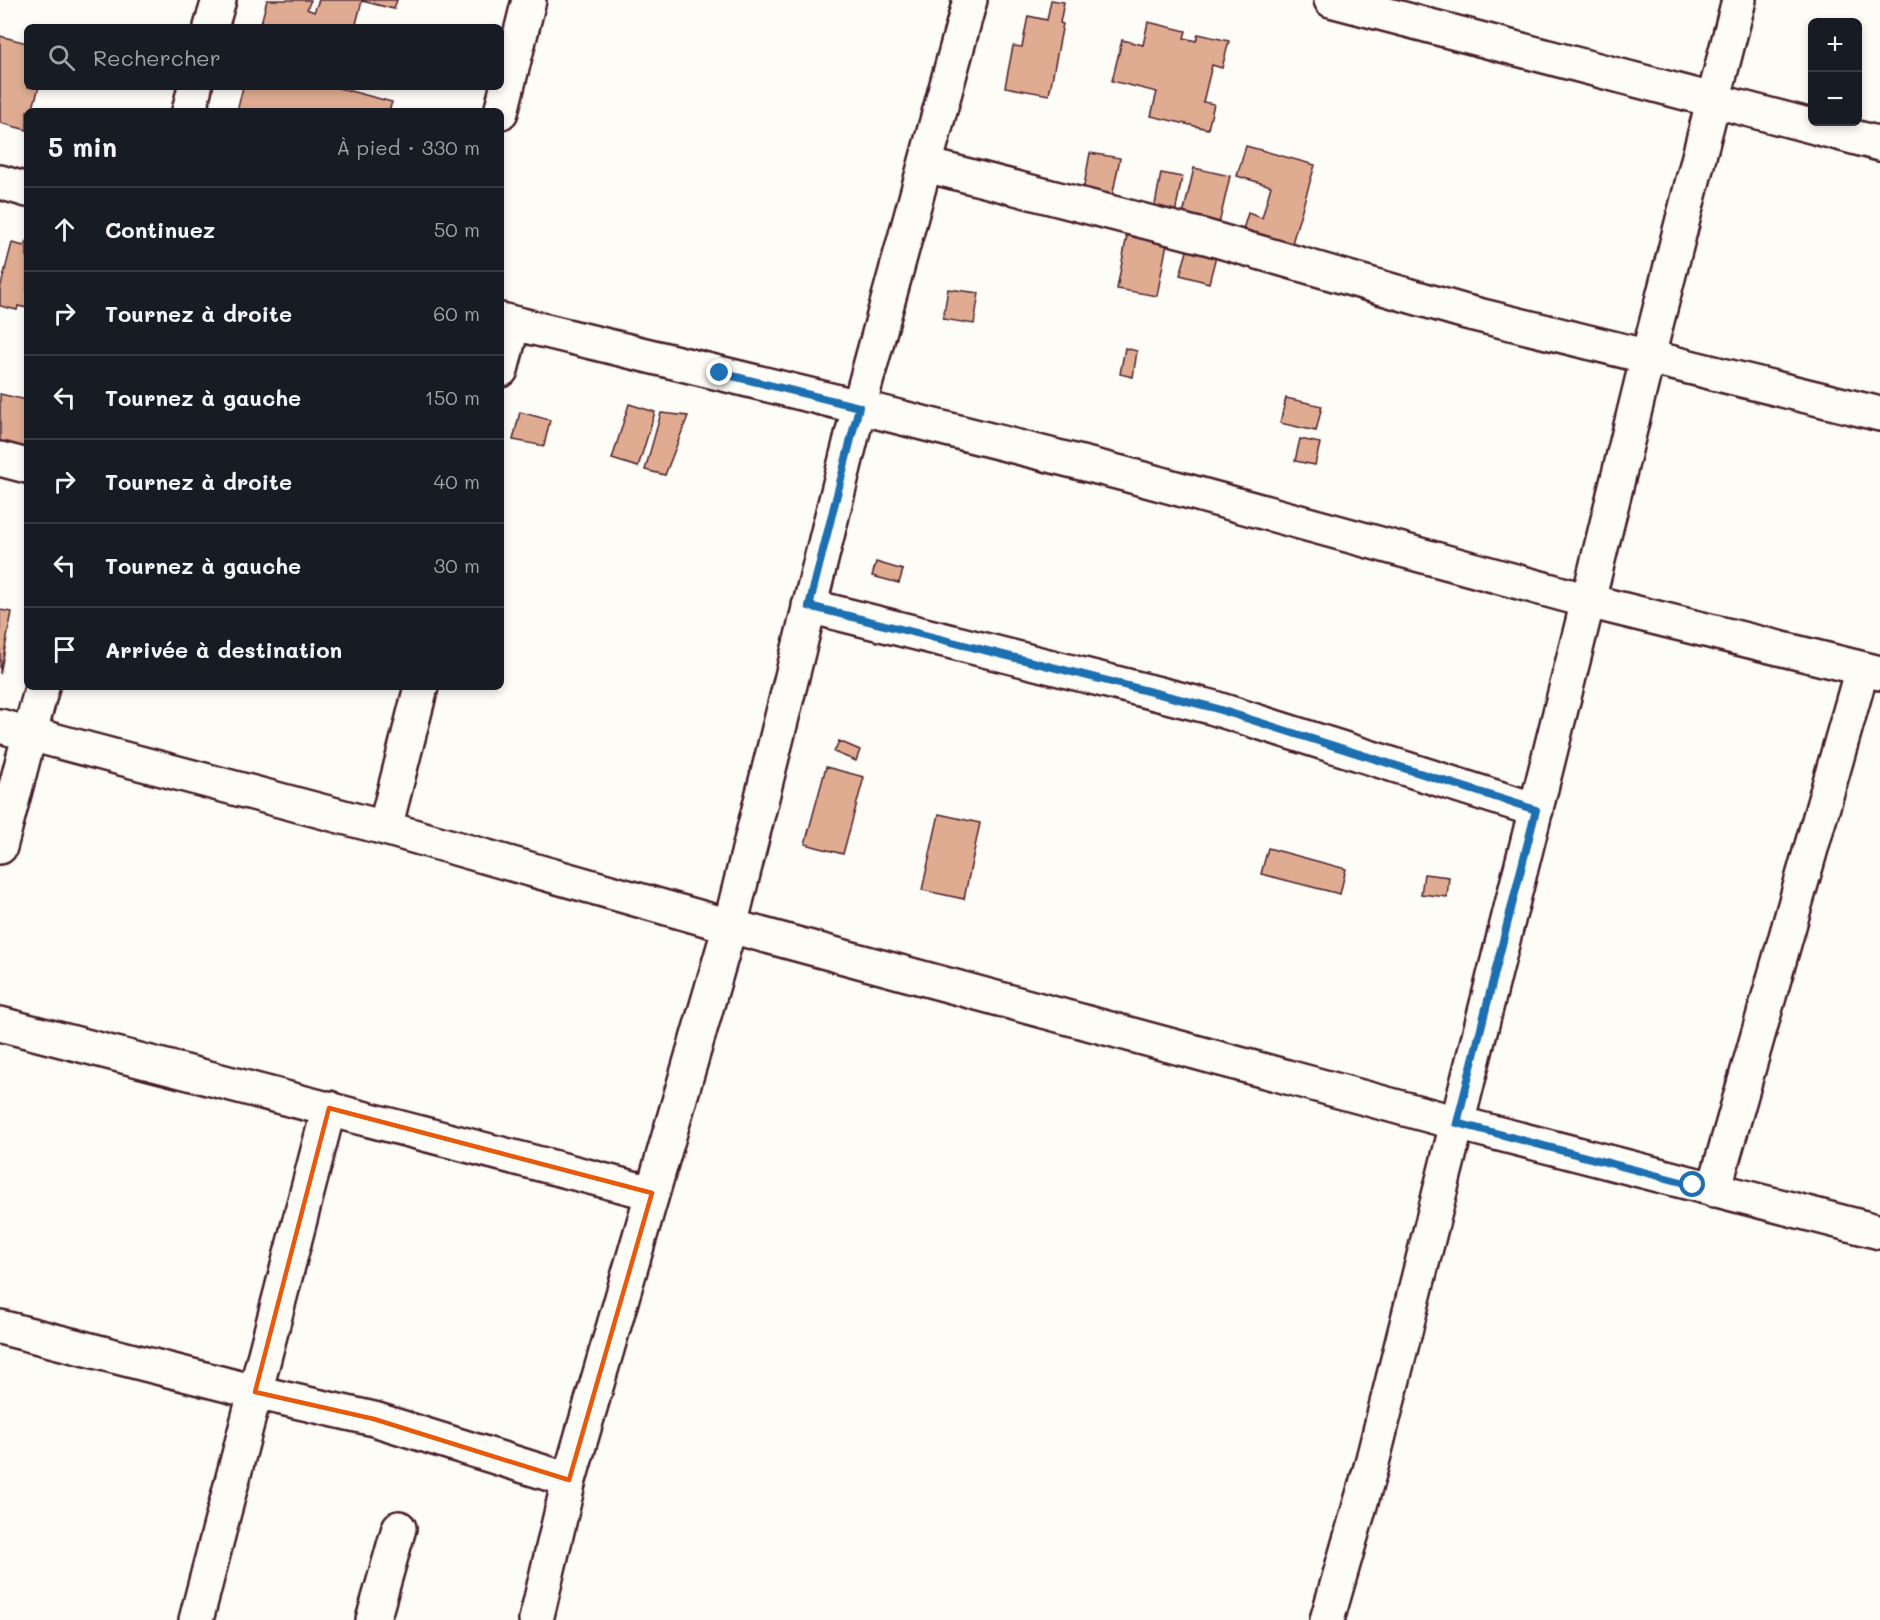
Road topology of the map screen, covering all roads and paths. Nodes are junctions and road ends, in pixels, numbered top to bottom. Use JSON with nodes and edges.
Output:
{"nodes":[{"id":1,"x":219,"y":0,"type":"edge"},
{"id":2,"x":529,"y":0,"type":"edge"},
{"id":3,"x":970,"y":0,"type":"edge"},
{"id":4,"x":1331,"y":0,"type":"edge"},
{"id":5,"x":1739,"y":0,"type":"edge"},
{"id":6,"x":213,"y":24,"type":"edge"},
{"id":7,"x":194,"y":90,"type":"edge"},
{"id":8,"x":1714,"y":100,"type":"junction"},
{"id":9,"x":190,"y":108,"type":"edge"},
{"id":10,"x":502,"y":108,"type":"edge"},
{"id":11,"x":1880,"y":144,"type":"edge"},
{"id":12,"x":926,"y":165,"type":"junction"},
{"id":13,"x":0,"y":182,"type":"edge"},
{"id":14,"x":24,"y":189,"type":"edge"},
{"id":15,"x":507,"y":321,"type":"edge"},
{"id":16,"x":504,"y":346,"type":"edge"},
{"id":17,"x":1648,"y":356,"type":"junction"},
{"id":18,"x":859,"y":407,"type":"junction"},
{"id":19,"x":1880,"y":414,"type":"edge"},
{"id":20,"x":0,"y":459,"type":"edge"},
{"id":21,"x":24,"y":465,"type":"edge"},
{"id":22,"x":1588,"y":601,"type":"junction"},
{"id":23,"x":809,"y":606,"type":"junction"},
{"id":24,"x":1871,"y":671,"type":"edge"},
{"id":25,"x":40,"y":690,"type":"edge"},
{"id":26,"x":420,"y":690,"type":"edge"},
{"id":27,"x":15,"y":730,"type":"edge"},
{"id":28,"x":1536,"y":810,"type":"junction"},
{"id":29,"x":386,"y":828,"type":"junction"},
{"id":30,"x":0,"y":847,"type":"edge"},
{"id":31,"x":730,"y":926,"type":"junction"},
{"id":32,"x":0,"y":1024,"type":"edge"},
{"id":33,"x":328,"y":1108,"type":"junction"},
{"id":34,"x":1457,"y":1123,"type":"junction"},
{"id":35,"x":1714,"y":1190,"type":"junction"},
{"id":36,"x":652,"y":1193,"type":"junction"},
{"id":37,"x":1880,"y":1232,"type":"edge"},
{"id":38,"x":0,"y":1327,"type":"edge"},
{"id":39,"x":255,"y":1392,"type":"junction"},
{"id":40,"x":569,"y":1480,"type":"junction"},
{"id":41,"x":399,"y":1528,"type":"dead end"},
{"id":42,"x":196,"y":1620,"type":"edge"},
{"id":43,"x":373,"y":1620,"type":"edge"},
{"id":44,"x":536,"y":1620,"type":"edge"},
{"id":45,"x":1328,"y":1620,"type":"edge"}],
"edges":[{"from":1,"to":6,"type":"street"},
{"from":2,"to":10,"type":"street"},
{"from":3,"to":12,"type":"street"},
{"from":4,"to":8,"type":"street"},
{"from":5,"to":8,"type":"street"},
{"from":7,"to":9,"type":"street"},
{"from":8,"to":11,"type":"street"},
{"from":8,"to":17,"type":"street"},
{"from":12,"to":17,"type":"street"},
{"from":12,"to":18,"type":"street"},
{"from":13,"to":14,"type":"street"},
{"from":15,"to":16,"type":"street"},
{"from":15,"to":18,"type":"street"},
{"from":17,"to":19,"type":"street"},
{"from":17,"to":22,"type":"street"},
{"from":18,"to":22,"type":"street"},
{"from":18,"to":23,"type":"street"},
{"from":20,"to":21,"type":"street"},
{"from":22,"to":24,"type":"street"},
{"from":22,"to":28,"type":"street"},
{"from":23,"to":28,"type":"street"},
{"from":23,"to":31,"type":"street"},
{"from":24,"to":35,"type":"street"},
{"from":25,"to":27,"type":"street"},
{"from":26,"to":29,"type":"street"},
{"from":27,"to":29,"type":"street"},
{"from":27,"to":30,"type":"street"},
{"from":28,"to":34,"type":"street"},
{"from":29,"to":31,"type":"street"},
{"from":31,"to":34,"type":"street"},
{"from":31,"to":36,"type":"street"},
{"from":32,"to":33,"type":"street"},
{"from":33,"to":36,"type":"street"},
{"from":33,"to":39,"type":"street"},
{"from":34,"to":35,"type":"street"},
{"from":34,"to":45,"type":"street"},
{"from":35,"to":37,"type":"street"},
{"from":36,"to":40,"type":"street"},
{"from":38,"to":39,"type":"street"},
{"from":39,"to":40,"type":"street"},
{"from":39,"to":42,"type":"street"},
{"from":40,"to":44,"type":"street"},
{"from":41,"to":43,"type":"street"}]}
